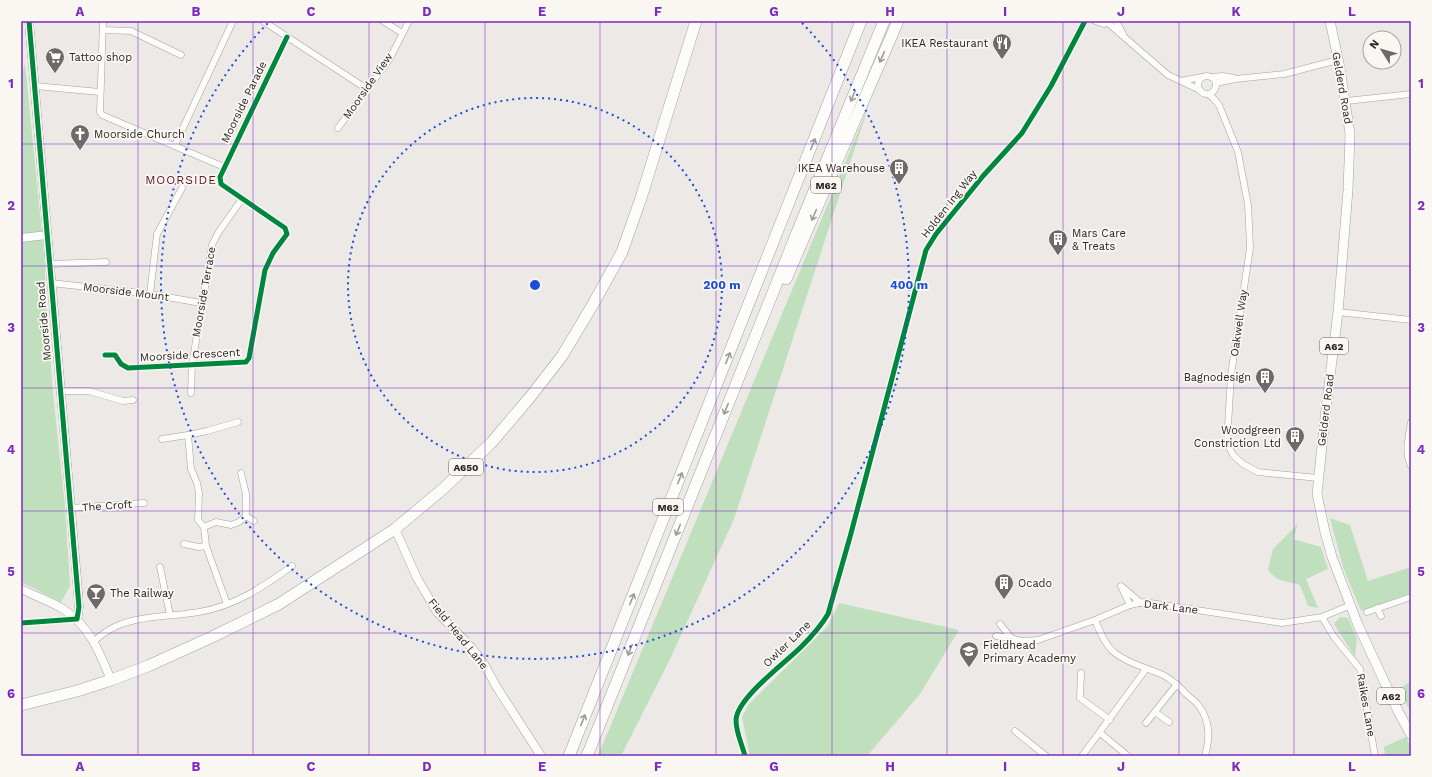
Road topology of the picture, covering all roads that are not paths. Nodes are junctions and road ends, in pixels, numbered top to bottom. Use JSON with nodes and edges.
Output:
{"nodes":[{"id":1,"x":29,"y":21,"type":"edge"},
{"id":2,"x":103,"y":21,"type":"edge"},
{"id":3,"x":233,"y":21,"type":"edge"},
{"id":4,"x":263,"y":21,"type":"edge"},
{"id":5,"x":383,"y":21,"type":"edge"},
{"id":6,"x":409,"y":21,"type":"edge"},
{"id":7,"x":696,"y":21,"type":"edge"},
{"id":8,"x":861,"y":21,"type":"edge"},
{"id":9,"x":885,"y":21,"type":"edge"},
{"id":10,"x":898,"y":21,"type":"edge"},
{"id":11,"x":1085,"y":21,"type":"edge"},
{"id":12,"x":1095,"y":21,"type":"edge"},
{"id":13,"x":1116,"y":21,"type":"edge"},
{"id":14,"x":1330,"y":21,"type":"edge"},
{"id":15,"x":1109,"y":22,"type":"edge"},
{"id":16,"x":1081,"y":27,"type":"junction"},
{"id":17,"x":103,"y":30,"type":"junction"},
{"id":18,"x":402,"y":33,"type":"junction"},
{"id":19,"x":287,"y":37,"type":"junction"},
{"id":20,"x":1124,"y":37,"type":"junction"},
{"id":21,"x":181,"y":55,"type":"dead end"},
{"id":22,"x":1338,"y":60,"type":"junction"},
{"id":23,"x":1202,"y":77,"type":"junction"},
{"id":24,"x":1211,"y":77,"type":"junction"},
{"id":25,"x":1235,"y":79,"type":"junction"},
{"id":26,"x":1181,"y":81,"type":"junction"},
{"id":27,"x":35,"y":86,"type":"junction"},
{"id":28,"x":1216,"y":86,"type":"junction"},
{"id":29,"x":367,"y":89,"type":"junction"},
{"id":30,"x":1200,"y":90,"type":"junction"},
{"id":31,"x":100,"y":92,"type":"junction"},
{"id":32,"x":1208,"y":94,"type":"junction"},
{"id":33,"x":1411,"y":94,"type":"edge"},
{"id":34,"x":1346,"y":101,"type":"junction"},
{"id":35,"x":1219,"y":105,"type":"junction"},
{"id":36,"x":338,"y":128,"type":"dead end"},
{"id":37,"x":175,"y":145,"type":"junction"},
{"id":38,"x":224,"y":167,"type":"junction"},
{"id":39,"x":220,"y":177,"type":"joint"},
{"id":40,"x":182,"y":188,"type":"dead end"},
{"id":41,"x":242,"y":199,"type":"junction"},
{"id":42,"x":47,"y":235,"type":"junction"},
{"id":43,"x":21,"y":238,"type":"edge"},
{"id":44,"x":106,"y":262,"type":"dead end"},
{"id":45,"x":50,"y":264,"type":"junction"},
{"id":46,"x":51,"y":283,"type":"junction"},
{"id":47,"x":150,"y":294,"type":"junction"},
{"id":48,"x":201,"y":303,"type":"junction"},
{"id":49,"x":1338,"y":312,"type":"junction"},
{"id":50,"x":1411,"y":320,"type":"edge"},
{"id":51,"x":751,"y":347,"type":"junction"},
{"id":52,"x":105,"y":354,"type":"dead end"},
{"id":53,"x":192,"y":365,"type":"junction"},
{"id":54,"x":60,"y":390,"type":"junction"},
{"id":55,"x":191,"y":393,"type":"dead end"},
{"id":56,"x":133,"y":400,"type":"dead end"},
{"id":57,"x":238,"y":422,"type":"dead end"},
{"id":58,"x":1411,"y":422,"type":"edge"},
{"id":59,"x":188,"y":435,"type":"junction"},
{"id":60,"x":162,"y":440,"type":"dead end"},
{"id":61,"x":1411,"y":466,"type":"edge"},
{"id":62,"x":867,"y":471,"type":"joint"},
{"id":63,"x":241,"y":473,"type":"dead end"},
{"id":64,"x":1318,"y":478,"type":"junction"},
{"id":65,"x":144,"y":503,"type":"dead end"},
{"id":66,"x":70,"y":508,"type":"junction"},
{"id":67,"x":246,"y":516,"type":"junction"},
{"id":68,"x":254,"y":521,"type":"dead end"},
{"id":69,"x":204,"y":527,"type":"junction"},
{"id":70,"x":395,"y":529,"type":"junction"},
{"id":71,"x":184,"y":544,"type":"dead end"},
{"id":72,"x":206,"y":546,"type":"junction"},
{"id":73,"x":292,"y":566,"type":"dead end"},
{"id":74,"x":160,"y":567,"type":"dead end"},
{"id":75,"x":21,"y":589,"type":"edge"},
{"id":76,"x":1411,"y":597,"type":"edge"},
{"id":77,"x":1141,"y":603,"type":"junction"},
{"id":78,"x":227,"y":604,"type":"junction"},
{"id":79,"x":1130,"y":605,"type":"junction"},
{"id":80,"x":1351,"y":605,"type":"junction"},
{"id":81,"x":1377,"y":608,"type":"junction"},
{"id":82,"x":1366,"y":612,"type":"dead end"},
{"id":83,"x":170,"y":616,"type":"junction"},
{"id":84,"x":1381,"y":616,"type":"dead end"},
{"id":85,"x":1322,"y":617,"type":"junction"},
{"id":86,"x":77,"y":620,"type":"junction"},
{"id":87,"x":1095,"y":620,"type":"junction"},
{"id":88,"x":21,"y":623,"type":"edge"},
{"id":89,"x":1000,"y":624,"type":"dead end"},
{"id":90,"x":996,"y":636,"type":"dead end"},
{"id":91,"x":1011,"y":638,"type":"junction"},
{"id":92,"x":94,"y":641,"type":"junction"},
{"id":93,"x":1146,"y":669,"type":"junction"},
{"id":94,"x":1080,"y":673,"type":"dead end"},
{"id":95,"x":111,"y":680,"type":"junction"},
{"id":96,"x":1177,"y":684,"type":"junction"},
{"id":97,"x":21,"y":705,"type":"edge"},
{"id":98,"x":1155,"y":712,"type":"junction"},
{"id":99,"x":1110,"y":720,"type":"junction"},
{"id":100,"x":1169,"y":722,"type":"dead end"},
{"id":101,"x":1146,"y":723,"type":"dead end"},
{"id":102,"x":1015,"y":731,"type":"dead end"},
{"id":103,"x":1100,"y":733,"type":"junction"},
{"id":104,"x":1411,"y":735,"type":"edge"},
{"id":105,"x":540,"y":756,"type":"edge"},
{"id":106,"x":569,"y":756,"type":"edge"},
{"id":107,"x":587,"y":756,"type":"edge"},
{"id":108,"x":745,"y":756,"type":"edge"},
{"id":109,"x":1046,"y":756,"type":"edge"},
{"id":110,"x":1082,"y":756,"type":"edge"},
{"id":111,"x":1128,"y":756,"type":"edge"},
{"id":112,"x":1205,"y":756,"type":"edge"},
{"id":113,"x":1375,"y":756,"type":"edge"}],
"edges":[{"from":1,"to":27,"type":"street","name":"Moorside Road"},
{"from":2,"to":17,"type":"street"},
{"from":3,"to":37,"type":"street"},
{"from":4,"to":19,"type":"street"},
{"from":5,"to":18,"type":"street"},
{"from":6,"to":18,"type":"street","name":"Moorside View"},
{"from":7,"to":70,"type":"highway","number":"A650"},
{"from":106,"to":8,"type":"highway","number":"M62","one_way":true},
{"from":9,"to":51,"type":"highway","number":"M62","one_way":true},
{"from":10,"to":51,"type":"highway","number":"M62","one_way":true},
{"from":11,"to":16,"type":"street","name":"Holden Ing Way"},
{"from":12,"to":15,"type":"street"},
{"from":12,"to":16,"type":"street"},
{"from":13,"to":20,"type":"street"},
{"from":14,"to":22,"type":"main road","name":"Gelderd Road","number":"A62"},
{"from":15,"to":20,"type":"street"},
{"from":16,"to":62,"type":"street","name":"Holden Ing Way"},
{"from":17,"to":21,"type":"street"},
{"from":17,"to":31,"type":"street"},
{"from":18,"to":29,"type":"street","name":"Moorside View"},
{"from":19,"to":29,"type":"street"},
{"from":19,"to":38,"type":"street","name":"Moorside Parade"},
{"from":20,"to":26,"type":"street"},
{"from":22,"to":25,"type":"street"},
{"from":22,"to":34,"type":"main road","name":"Gelderd Road","number":"A62"},
{"from":23,"to":24,"type":"street"},
{"from":23,"to":26,"type":"street"},
{"from":23,"to":30,"type":"street"},
{"from":24,"to":25,"type":"street"},
{"from":24,"to":28,"type":"street"},
{"from":25,"to":28,"type":"street"},
{"from":26,"to":30,"type":"street"},
{"from":27,"to":31,"type":"street"},
{"from":27,"to":42,"type":"street","name":"Moorside Road"},
{"from":28,"to":32,"type":"street"},
{"from":28,"to":35,"type":"street","name":"Oakwell Way"},
{"from":29,"to":36,"type":"street","name":"Moorside View"},
{"from":30,"to":32,"type":"street"},
{"from":31,"to":37,"type":"street"},
{"from":32,"to":35,"type":"street","name":"Oakwell Way"},
{"from":33,"to":34,"type":"street"},
{"from":34,"to":49,"type":"main road","name":"Gelderd Road","number":"A62"},
{"from":35,"to":64,"type":"street","name":"Oakwell Way"},
{"from":37,"to":38,"type":"street"},
{"from":38,"to":39,"type":"street","name":"Moorside Parade"},
{"from":39,"to":41,"type":"street","name":"Moorside Crescent"},
{"from":40,"to":47,"type":"street"},
{"from":41,"to":48,"type":"street","name":"Moorside Terrace"},
{"from":41,"to":53,"type":"street","name":"Moorside Crescent"},
{"from":42,"to":43,"type":"street"},
{"from":42,"to":45,"type":"street","name":"Moorside Road"},
{"from":44,"to":45,"type":"street"},
{"from":45,"to":46,"type":"street","name":"Moorside Road"},
{"from":46,"to":47,"type":"street","name":"Moorside Mount"},
{"from":46,"to":54,"type":"street","name":"Moorside Road"},
{"from":47,"to":48,"type":"street","name":"Moorside Mount"},
{"from":48,"to":53,"type":"street","name":"Moorside Terrace"},
{"from":49,"to":50,"type":"street"},
{"from":49,"to":64,"type":"main road","name":"Gelderd Road","number":"A62"},
{"from":51,"to":107,"type":"highway","number":"M62","one_way":true},
{"from":52,"to":53,"type":"street","name":"Moorside Crescent"},
{"from":53,"to":55,"type":"street","name":"Moorside Terrace"},
{"from":54,"to":56,"type":"street"},
{"from":54,"to":66,"type":"street","name":"Moorside Road"},
{"from":57,"to":59,"type":"street"},
{"from":58,"to":61,"type":"street"},
{"from":59,"to":60,"type":"street"},
{"from":59,"to":69,"type":"street"},
{"from":62,"to":108,"type":"street","name":"Owler Lane"},
{"from":63,"to":67,"type":"street"},
{"from":64,"to":80,"type":"main road","name":"Gelderd Road","number":"A62"},
{"from":65,"to":66,"type":"street","name":"The Croft"},
{"from":66,"to":86,"type":"street","name":"Moorside Road"},
{"from":67,"to":68,"type":"street"},
{"from":67,"to":69,"type":"street"},
{"from":69,"to":72,"type":"street"},
{"from":70,"to":95,"type":"highway","number":"A650"},
{"from":70,"to":105,"type":"street","name":"Field Head Lane"},
{"from":71,"to":72,"type":"street"},
{"from":72,"to":78,"type":"street"},
{"from":73,"to":78,"type":"street"},
{"from":74,"to":83,"type":"street"},
{"from":75,"to":86,"type":"street"},
{"from":76,"to":81,"type":"street"},
{"from":77,"to":79,"type":"street","name":"Dark Lane"},
{"from":77,"to":79,"type":"street"},
{"from":77,"to":85,"type":"street","name":"Dark Lane"},
{"from":78,"to":83,"type":"street"},
{"from":79,"to":87,"type":"street","name":"Dark Lane"},
{"from":80,"to":85,"type":"street","name":"Dark Lane"},
{"from":80,"to":104,"type":"main road","name":"Gelderd Road","number":"A62"},
{"from":81,"to":82,"type":"street"},
{"from":81,"to":84,"type":"street"},
{"from":83,"to":92,"type":"street"},
{"from":85,"to":113,"type":"street","name":"Raikes Lane"},
{"from":86,"to":88,"type":"street"},
{"from":86,"to":92,"type":"street"},
{"from":87,"to":91,"type":"street","name":"Dark Lane"},
{"from":87,"to":93,"type":"street"},
{"from":89,"to":91,"type":"street"},
{"from":90,"to":91,"type":"street","name":"Dark Lane"},
{"from":92,"to":95,"type":"street"},
{"from":93,"to":96,"type":"street"},
{"from":93,"to":99,"type":"street"},
{"from":94,"to":99,"type":"street"},
{"from":95,"to":97,"type":"highway","number":"A650"},
{"from":96,"to":98,"type":"street"},
{"from":96,"to":112,"type":"street"},
{"from":98,"to":100,"type":"street"},
{"from":98,"to":101,"type":"street"},
{"from":99,"to":103,"type":"street"},
{"from":102,"to":109,"type":"street"},
{"from":103,"to":110,"type":"street"},
{"from":103,"to":111,"type":"street"}]}
